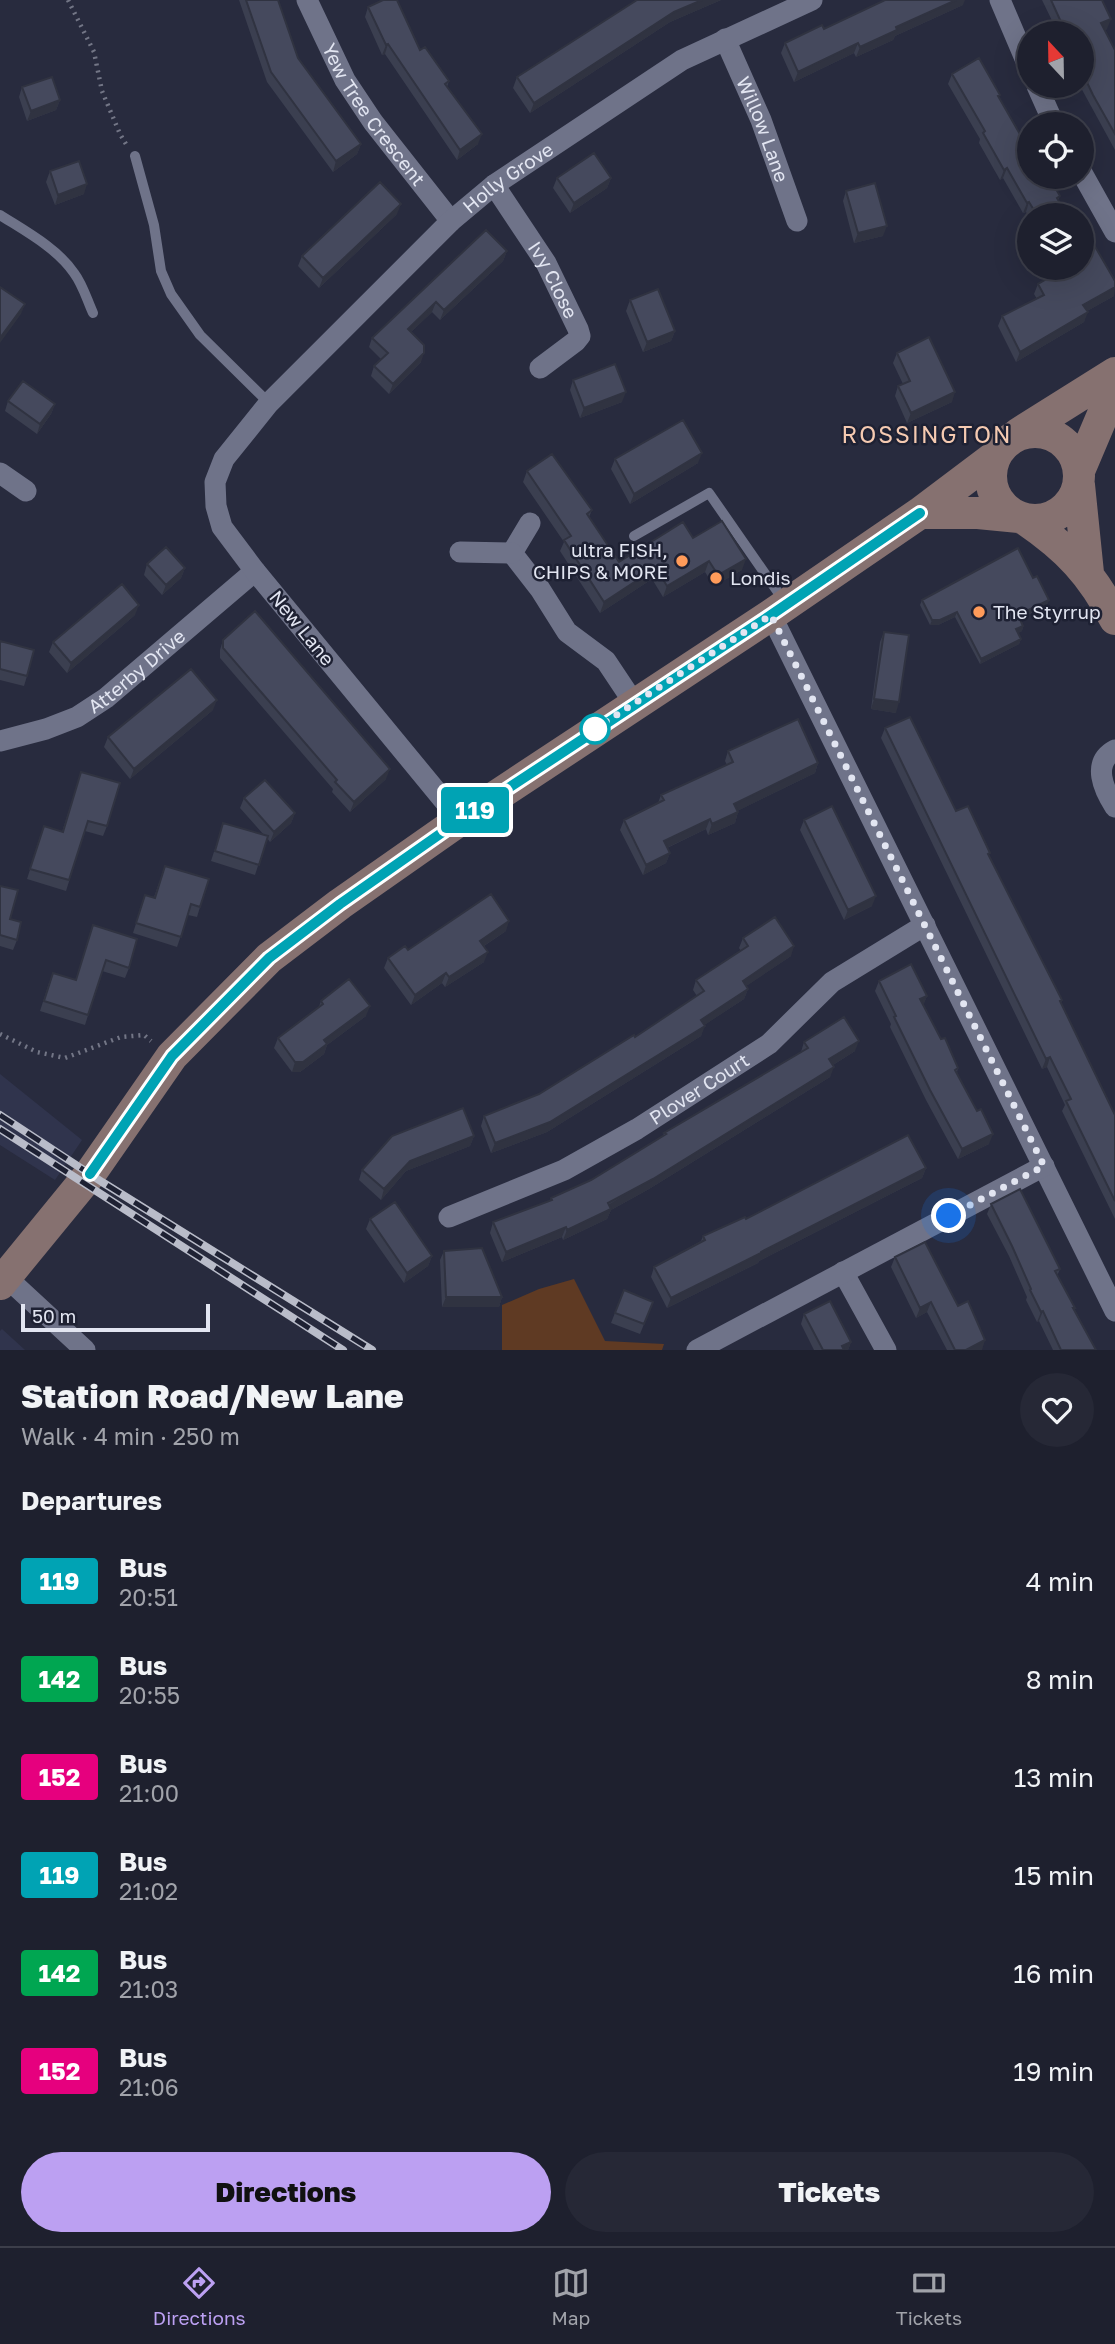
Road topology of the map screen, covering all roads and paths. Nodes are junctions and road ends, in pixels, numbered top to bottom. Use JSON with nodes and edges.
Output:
{"nodes":[{"id":1,"x":68,"y":0,"type":"edge"},
{"id":2,"x":307,"y":0,"type":"edge"},
{"id":3,"x":812,"y":0,"type":"edge"},
{"id":4,"x":1000,"y":0,"type":"edge"},
{"id":5,"x":725,"y":39,"type":"junction"},
{"id":6,"x":1017,"y":40,"type":"edge"},
{"id":7,"x":135,"y":156,"type":"joint"},
{"id":8,"x":494,"y":185,"type":"junction"},
{"id":9,"x":1091,"y":189,"type":"edge"},
{"id":10,"x":0,"y":215,"type":"edge"},
{"id":11,"x":451,"y":221,"type":"junction"},
{"id":12,"x":797,"y":221,"type":"dead end"},
{"id":13,"x":1115,"y":232,"type":"edge"},
{"id":14,"x":93,"y":313,"type":"dead end"},
{"id":15,"x":540,"y":368,"type":"dead end"},
{"id":16,"x":1115,"y":373,"type":"edge"},
{"id":17,"x":1115,"y":395,"type":"edge"},
{"id":18,"x":269,"y":403,"type":"junction"},
{"id":19,"x":253,"y":421,"type":"joint"},
{"id":20,"x":1003,"y":447,"type":"junction"},
{"id":21,"x":0,"y":473,"type":"edge"},
{"id":22,"x":1079,"y":478,"type":"junction"},
{"id":23,"x":26,"y":491,"type":"dead end"},
{"id":24,"x":920,"y":513,"type":"junction"},
{"id":25,"x":1022,"y":519,"type":"junction"},
{"id":26,"x":530,"y":523,"type":"dead end"},
{"id":27,"x":634,"y":536,"type":"dead end"},
{"id":28,"x":460,"y":552,"type":"dead end"},
{"id":29,"x":512,"y":553,"type":"junction"},
{"id":30,"x":256,"y":571,"type":"junction"},
{"id":31,"x":1088,"y":573,"type":"junction"},
{"id":32,"x":779,"y":609,"type":"junction"},
{"id":33,"x":1115,"y":619,"type":"edge"},
{"id":34,"x":634,"y":703,"type":"junction"},
{"id":35,"x":0,"y":741,"type":"edge"},
{"id":36,"x":1115,"y":750,"type":"edge"},
{"id":37,"x":1115,"y":807,"type":"edge"},
{"id":38,"x":460,"y":820,"type":"junction"},
{"id":39,"x":925,"y":925,"type":"junction"},
{"id":40,"x":0,"y":1034,"type":"edge"},
{"id":41,"x":172,"y":1056,"type":"junction"},
{"id":42,"x":1044,"y":1166,"type":"junction"},
{"id":43,"x":449,"y":1217,"type":"dead end"},
{"id":44,"x":842,"y":1272,"type":"junction"},
{"id":45,"x":4,"y":1281,"type":"edge"},
{"id":46,"x":1115,"y":1311,"type":"edge"},
{"id":47,"x":85,"y":1350,"type":"edge"},
{"id":48,"x":697,"y":1350,"type":"edge"},
{"id":49,"x":886,"y":1350,"type":"edge"}],
"edges":[{"from":1,"to":7,"type":"path"},
{"from":2,"to":11,"type":"street","name":"Yew Tree Crescent"},
{"from":3,"to":5,"type":"street","name":"Holly Grove"},
{"from":4,"to":6,"type":"street"},
{"from":5,"to":8,"type":"street","name":"Holly Grove"},
{"from":5,"to":12,"type":"street","name":"Willow Lane"},
{"from":7,"to":18,"type":"lane"},
{"from":8,"to":11,"type":"street","name":"Holly Grove"},
{"from":8,"to":15,"type":"street","name":"Ivy Close"},
{"from":9,"to":13,"type":"street"},
{"from":10,"to":14,"type":"lane"},
{"from":11,"to":18,"type":"street","name":"Holly Grove"},
{"from":16,"to":20,"type":"street"},
{"from":17,"to":22,"type":"street"},
{"from":18,"to":19,"type":"street","name":"Holly Grove"},
{"from":19,"to":30,"type":"street","name":"New Lane"},
{"from":20,"to":22,"type":"street"},
{"from":20,"to":24,"type":"street"},
{"from":20,"to":25,"type":"street"},
{"from":21,"to":23,"type":"street"},
{"from":22,"to":25,"type":"street"},
{"from":22,"to":31,"type":"street"},
{"from":24,"to":25,"type":"street"},
{"from":24,"to":32,"type":"street"},
{"from":25,"to":31,"type":"street"},
{"from":26,"to":29,"type":"street"},
{"from":27,"to":32,"type":"lane"},
{"from":28,"to":29,"type":"street"},
{"from":29,"to":34,"type":"street"},
{"from":30,"to":35,"type":"street","name":"Atterby Drive"},
{"from":30,"to":38,"type":"street","name":"New Lane"},
{"from":31,"to":33,"type":"street"},
{"from":32,"to":34,"type":"street"},
{"from":32,"to":39,"type":"street"},
{"from":34,"to":38,"type":"street"},
{"from":36,"to":37,"type":"street"},
{"from":38,"to":41,"type":"street"},
{"from":39,"to":42,"type":"street"},
{"from":39,"to":43,"type":"street","name":"Plover Court"},
{"from":40,"to":41,"type":"path"},
{"from":41,"to":45,"type":"street"},
{"from":42,"to":44,"type":"street"},
{"from":42,"to":46,"type":"street"},
{"from":44,"to":48,"type":"street"},
{"from":44,"to":49,"type":"street"},
{"from":45,"to":47,"type":"street"}]}
